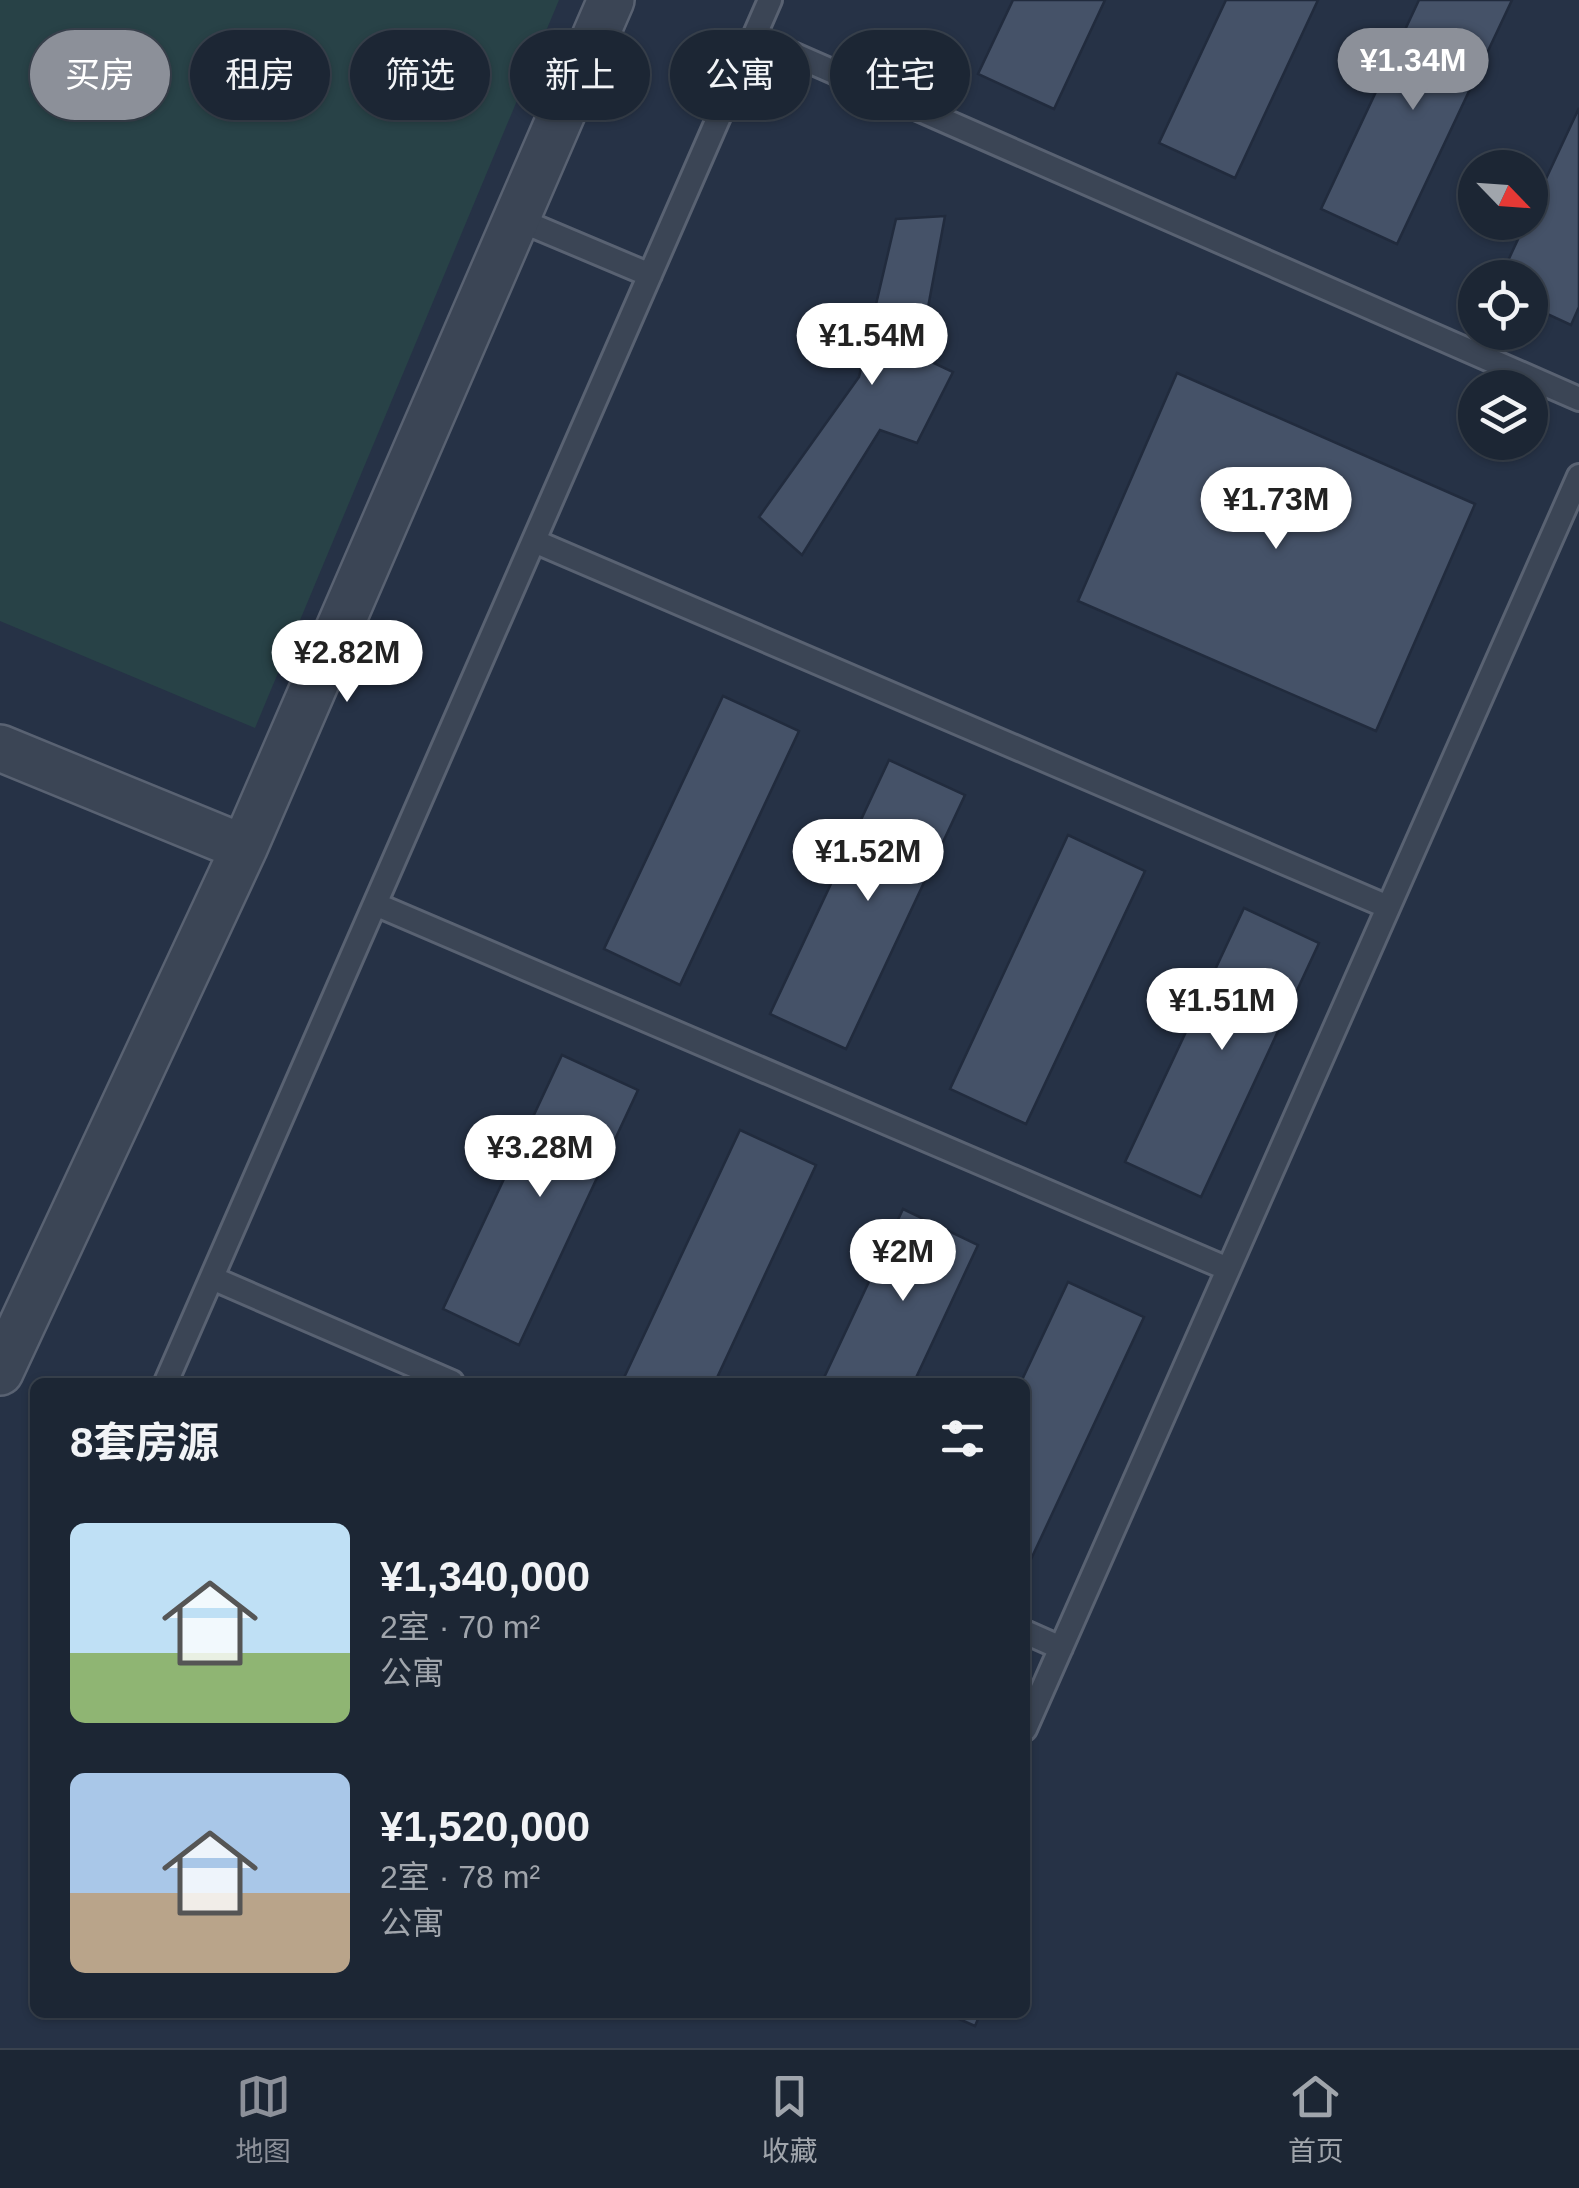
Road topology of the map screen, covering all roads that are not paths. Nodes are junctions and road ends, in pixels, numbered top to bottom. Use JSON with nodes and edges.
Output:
{"nodes":[{"id":1,"x":612,"y":0,"type":"edge"},
{"id":2,"x":770,"y":0,"type":"edge"},
{"id":3,"x":757,"y":30,"type":"edge"},
{"id":4,"x":810,"y":62,"type":"edge"},
{"id":5,"x":718,"y":120,"type":"edge"},
{"id":6,"x":516,"y":219,"type":"junction"},
{"id":7,"x":650,"y":275,"type":"junction"},
{"id":8,"x":1579,"y":398,"type":"edge"},
{"id":9,"x":1579,"y":476,"type":"edge"},
{"id":10,"x":534,"y":541,"type":"junction"},
{"id":11,"x":0,"y":748,"type":"edge"},
{"id":12,"x":244,"y":848,"type":"junction"},
{"id":13,"x":375,"y":904,"type":"junction"},
{"id":14,"x":1388,"y":907,"type":"junction"},
{"id":15,"x":1228,"y":1269,"type":"junction"},
{"id":16,"x":212,"y":1278,"type":"junction"},
{"id":17,"x":0,"y":1372,"type":"edge"},
{"id":18,"x":168,"y":1378,"type":"edge"},
{"id":19,"x":443,"y":1378,"type":"edge"},
{"id":20,"x":1030,"y":1634,"type":"edge"},
{"id":21,"x":1061,"y":1648,"type":"junction"},
{"id":22,"x":1030,"y":1718,"type":"edge"}],
"edges":[{"from":1,"to":6,"type":"street"},
{"from":2,"to":3,"type":"lane"},
{"from":4,"to":8,"type":"lane"},
{"from":5,"to":7,"type":"lane"},
{"from":6,"to":7,"type":"lane"},
{"from":6,"to":12,"type":"street"},
{"from":7,"to":10,"type":"lane"},
{"from":9,"to":14,"type":"lane"},
{"from":10,"to":13,"type":"lane"},
{"from":10,"to":14,"type":"lane"},
{"from":11,"to":12,"type":"street"},
{"from":12,"to":17,"type":"street"},
{"from":13,"to":15,"type":"lane"},
{"from":13,"to":16,"type":"lane"},
{"from":14,"to":15,"type":"lane"},
{"from":15,"to":21,"type":"lane"},
{"from":16,"to":18,"type":"lane"},
{"from":16,"to":19,"type":"lane"},
{"from":20,"to":21,"type":"lane"},
{"from":21,"to":22,"type":"lane"}]}
